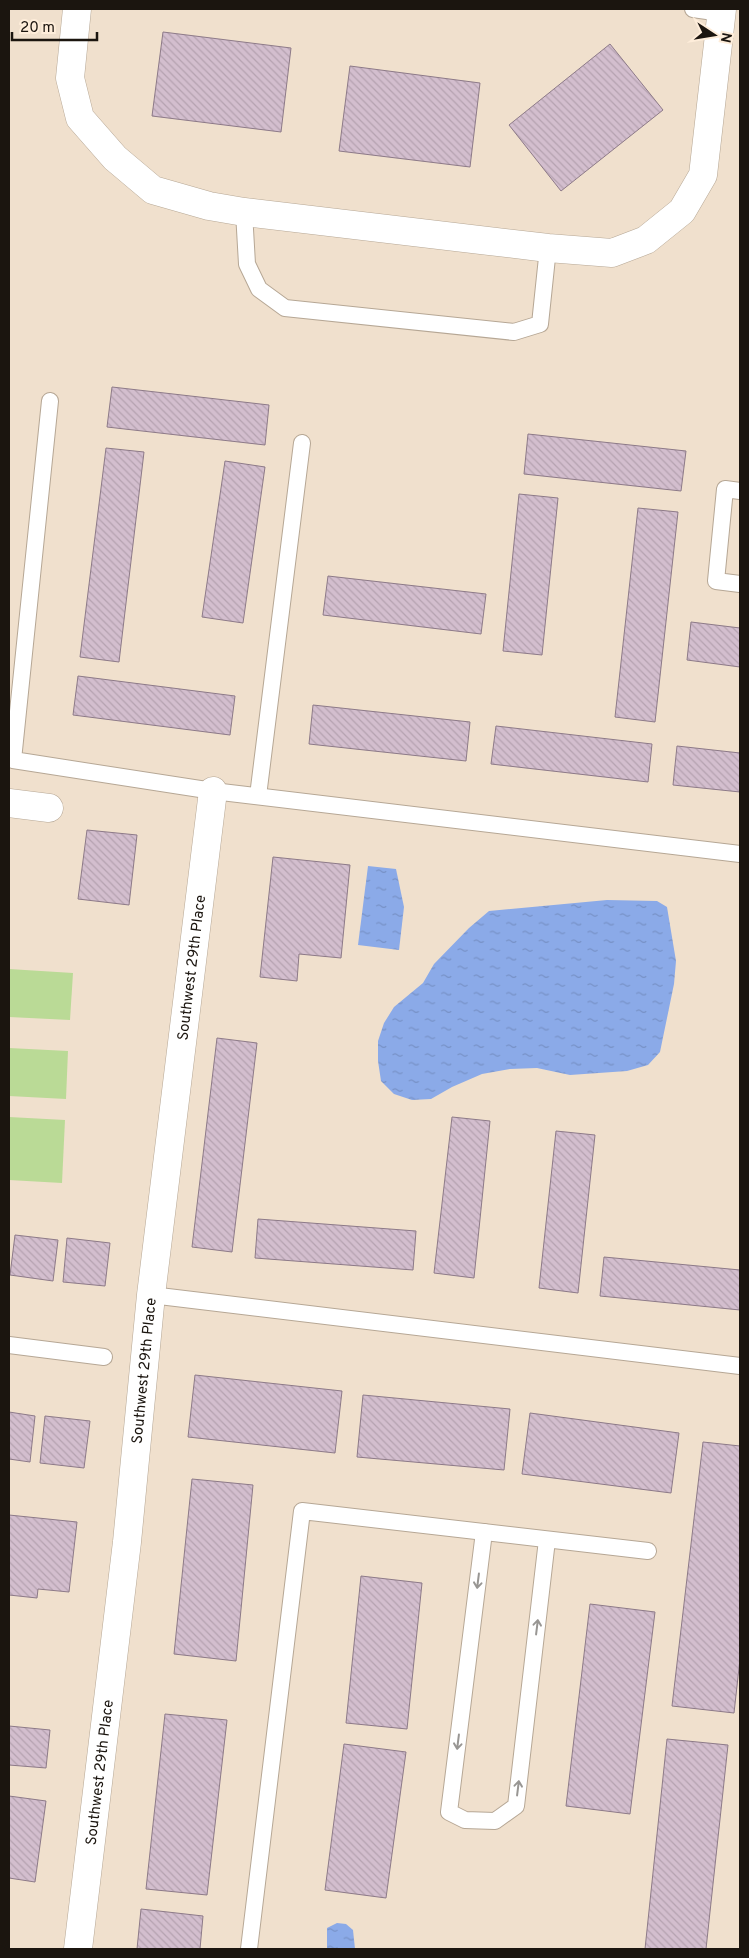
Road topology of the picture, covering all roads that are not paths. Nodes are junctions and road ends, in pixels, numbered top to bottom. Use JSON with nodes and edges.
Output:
{"nodes":[{"id":1,"x":77,"y":9,"type":"edge"},
{"id":2,"x":693,"y":9,"type":"edge"},
{"id":3,"x":721,"y":11,"type":"edge"},
{"id":4,"x":244,"y":212,"type":"junction"},
{"id":5,"x":548,"y":248,"type":"junction"},
{"id":6,"x":50,"y":401,"type":"dead end"},
{"id":7,"x":302,"y":443,"type":"dead end"},
{"id":8,"x":740,"y":492,"type":"edge"},
{"id":9,"x":740,"y":584,"type":"edge"},
{"id":10,"x":213,"y":791,"type":"junction"},
{"id":11,"x":258,"y":796,"type":"junction"},
{"id":12,"x":9,"y":804,"type":"edge"},
{"id":13,"x":49,"y":808,"type":"dead end"},
{"id":14,"x":740,"y":854,"type":"edge"},
{"id":15,"x":151,"y":1295,"type":"junction"},
{"id":16,"x":9,"y":1345,"type":"edge"},
{"id":17,"x":104,"y":1357,"type":"dead end"},
{"id":18,"x":740,"y":1366,"type":"edge"},
{"id":19,"x":484,"y":1532,"type":"junction"},
{"id":20,"x":547,"y":1540,"type":"junction"},
{"id":21,"x":648,"y":1551,"type":"dead end"},
{"id":22,"x":78,"y":1949,"type":"edge"},
{"id":23,"x":249,"y":1949,"type":"edge"}],
"edges":[{"from":1,"to":4,"type":"street"},
{"from":2,"to":3,"type":"lane"},
{"from":3,"to":5,"type":"street"},
{"from":4,"to":5,"type":"street"},
{"from":4,"to":5,"type":"lane"},
{"from":6,"to":10,"type":"lane"},
{"from":7,"to":11,"type":"lane"},
{"from":8,"to":9,"type":"lane"},
{"from":10,"to":11,"type":"lane"},
{"from":10,"to":15,"type":"street","name":"Southwest 29th Place"},
{"from":11,"to":14,"type":"lane"},
{"from":12,"to":13,"type":"street"},
{"from":15,"to":18,"type":"lane"},
{"from":15,"to":22,"type":"street","name":"Southwest 29th Place"},
{"from":16,"to":17,"type":"lane"},
{"from":19,"to":20,"type":"lane"},
{"from":19,"to":20,"type":"lane","one_way":true},
{"from":19,"to":23,"type":"lane"},
{"from":20,"to":21,"type":"lane"}]}
